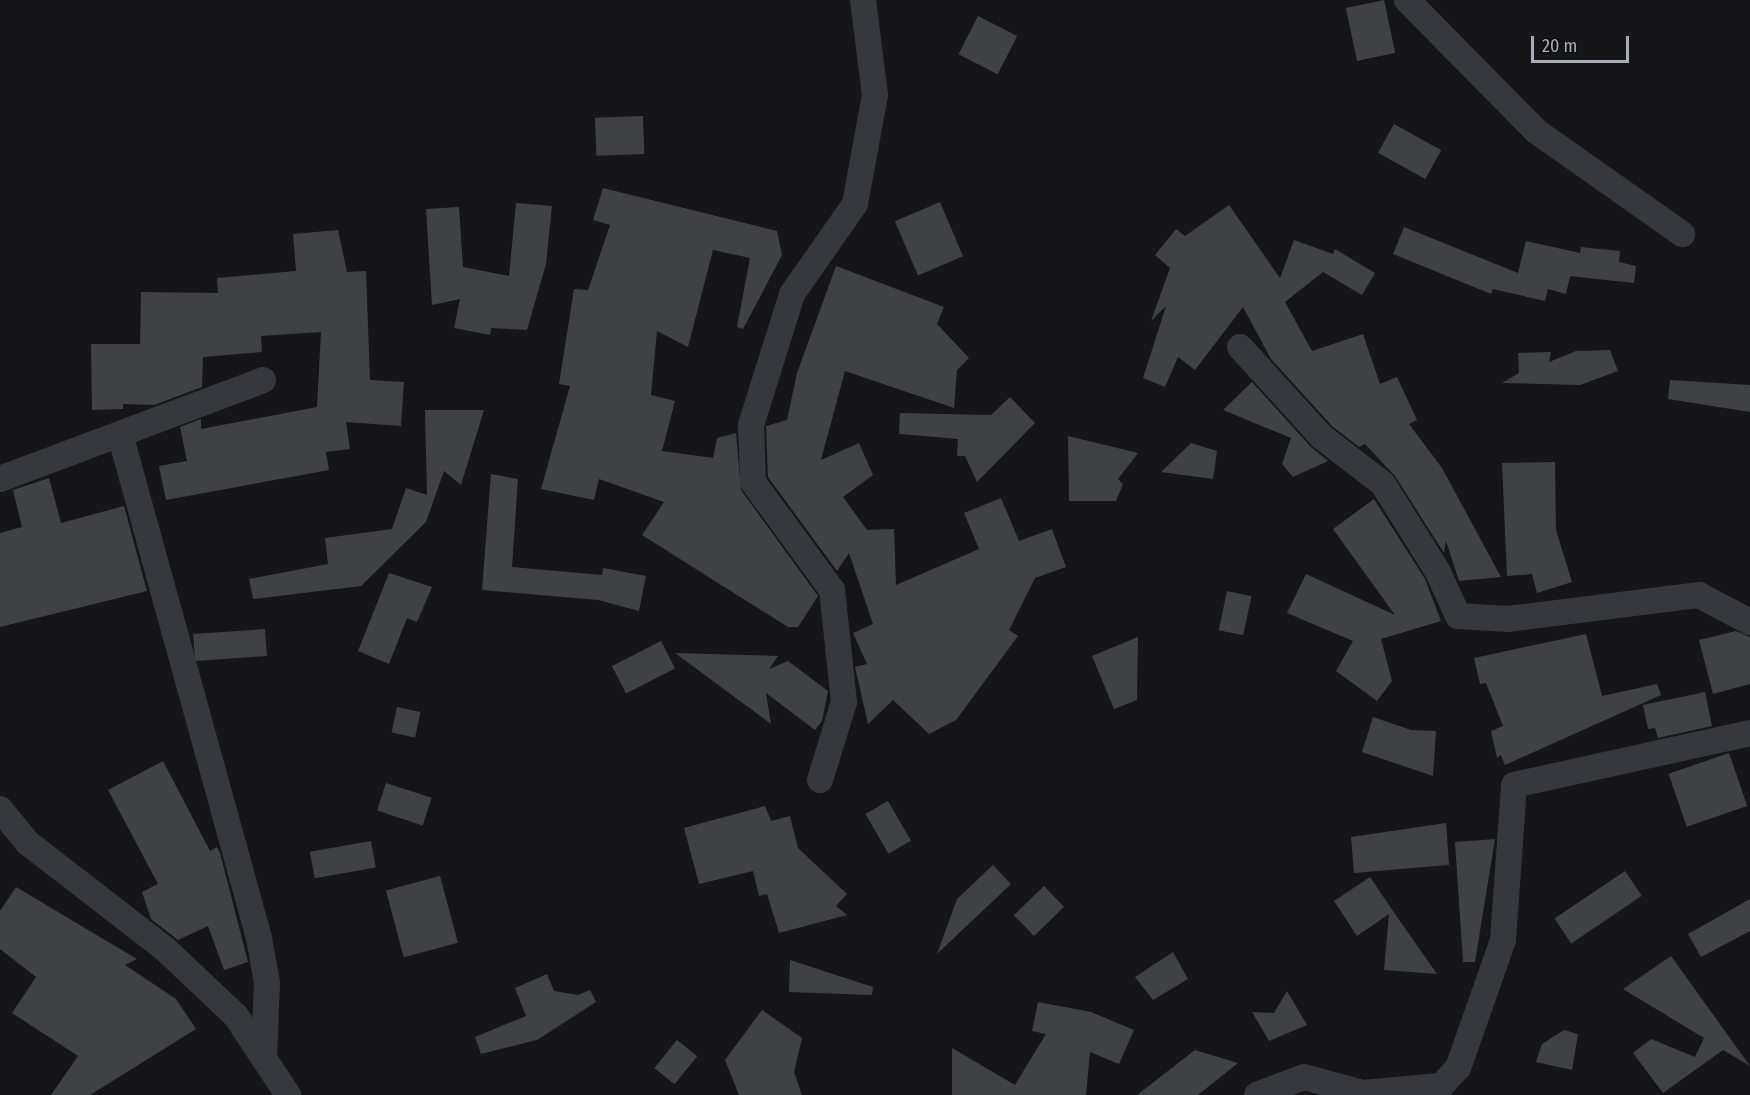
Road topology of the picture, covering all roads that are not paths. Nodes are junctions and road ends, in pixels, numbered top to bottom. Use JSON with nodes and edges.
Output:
{"nodes":[{"id":1,"x":863,"y":0,"type":"edge"},
{"id":2,"x":1407,"y":0,"type":"edge"},
{"id":3,"x":1682,"y":234,"type":"dead end"},
{"id":4,"x":1240,"y":347,"type":"dead end"},
{"id":5,"x":263,"y":380,"type":"dead end"},
{"id":6,"x":120,"y":434,"type":"junction"},
{"id":7,"x":0,"y":479,"type":"edge"},
{"id":8,"x":1750,"y":622,"type":"edge"},
{"id":9,"x":1750,"y":733,"type":"edge"},
{"id":10,"x":820,"y":780,"type":"dead end"},
{"id":11,"x":0,"y":809,"type":"edge"},
{"id":12,"x":264,"y":1059,"type":"junction"},
{"id":13,"x":288,"y":1095,"type":"edge"},
{"id":14,"x":1257,"y":1095,"type":"edge"}],
"edges":[{"from":1,"to":10,"type":"street"},
{"from":2,"to":3,"type":"street"},
{"from":4,"to":8,"type":"street"},
{"from":5,"to":6,"type":"street"},
{"from":6,"to":7,"type":"street"},
{"from":6,"to":12,"type":"street"},
{"from":9,"to":14,"type":"street"},
{"from":11,"to":12,"type":"street"},
{"from":12,"to":13,"type":"street"}]}
